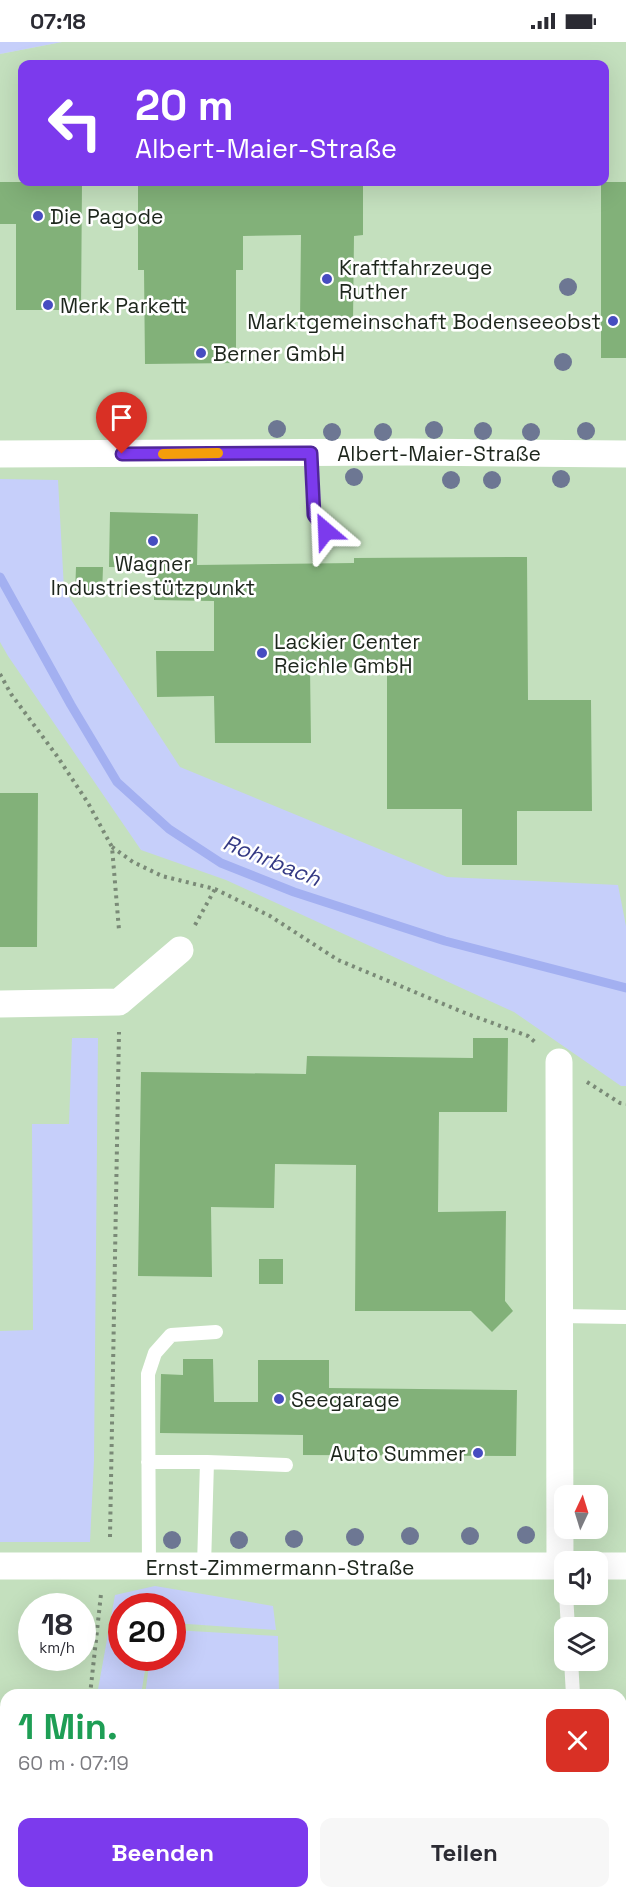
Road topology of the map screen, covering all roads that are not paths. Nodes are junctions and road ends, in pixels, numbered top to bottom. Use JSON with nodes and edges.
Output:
{"nodes":[{"id":1,"x":311,"y":453,"type":"junction"},
{"id":2,"x":5,"y":454,"type":"edge"},
{"id":3,"x":626,"y":454,"type":"edge"},
{"id":4,"x":326,"y":531,"type":"dead end"},
{"id":5,"x":180,"y":950,"type":"road end"},
{"id":6,"x":0,"y":1004,"type":"edge"},
{"id":7,"x":559,"y":1062,"type":"road end"},
{"id":8,"x":560,"y":1316,"type":"junction"},
{"id":9,"x":626,"y":1317,"type":"edge"},
{"id":10,"x":216,"y":1332,"type":"dead end"},
{"id":11,"x":148,"y":1462,"type":"junction"},
{"id":12,"x":207,"y":1462,"type":"junction"},
{"id":13,"x":286,"y":1465,"type":"dead end"},
{"id":14,"x":563,"y":1551,"type":"edge"},
{"id":15,"x":0,"y":1566,"type":"edge"},
{"id":16,"x":204,"y":1566,"type":"junction"},
{"id":17,"x":608,"y":1566,"type":"edge"},
{"id":18,"x":626,"y":1566,"type":"edge"},
{"id":19,"x":149,"y":1567,"type":"junction"},
{"id":20,"x":554,"y":1573,"type":"edge"},
{"id":21,"x":572,"y":1671,"type":"edge"},
{"id":22,"x":573,"y":1689,"type":"edge"}],
"edges":[{"from":1,"to":2,"type":"street","name":"Albert-Maier-Straße"},
{"from":1,"to":3,"type":"street","name":"Albert-Maier-Straße"},
{"from":1,"to":4,"type":"lane"},
{"from":5,"to":6,"type":"street"},
{"from":7,"to":8,"type":"street","name":"Ernst-Zimmermann-Straße"},
{"from":8,"to":9,"type":"lane"},
{"from":8,"to":14,"type":"street","name":"Ernst-Zimmermann-Straße"},
{"from":10,"to":11,"type":"lane"},
{"from":11,"to":12,"type":"lane"},
{"from":11,"to":19,"type":"lane"},
{"from":12,"to":13,"type":"lane"},
{"from":12,"to":16,"type":"lane"},
{"from":15,"to":19,"type":"street","name":"Ernst-Zimmermann-Straße"},
{"from":16,"to":19,"type":"street","name":"Ernst-Zimmermann-Straße"},
{"from":16,"to":20,"type":"street","name":"Ernst-Zimmermann-Straße"},
{"from":17,"to":18,"type":"street"},
{"from":21,"to":22,"type":"lane"}]}
